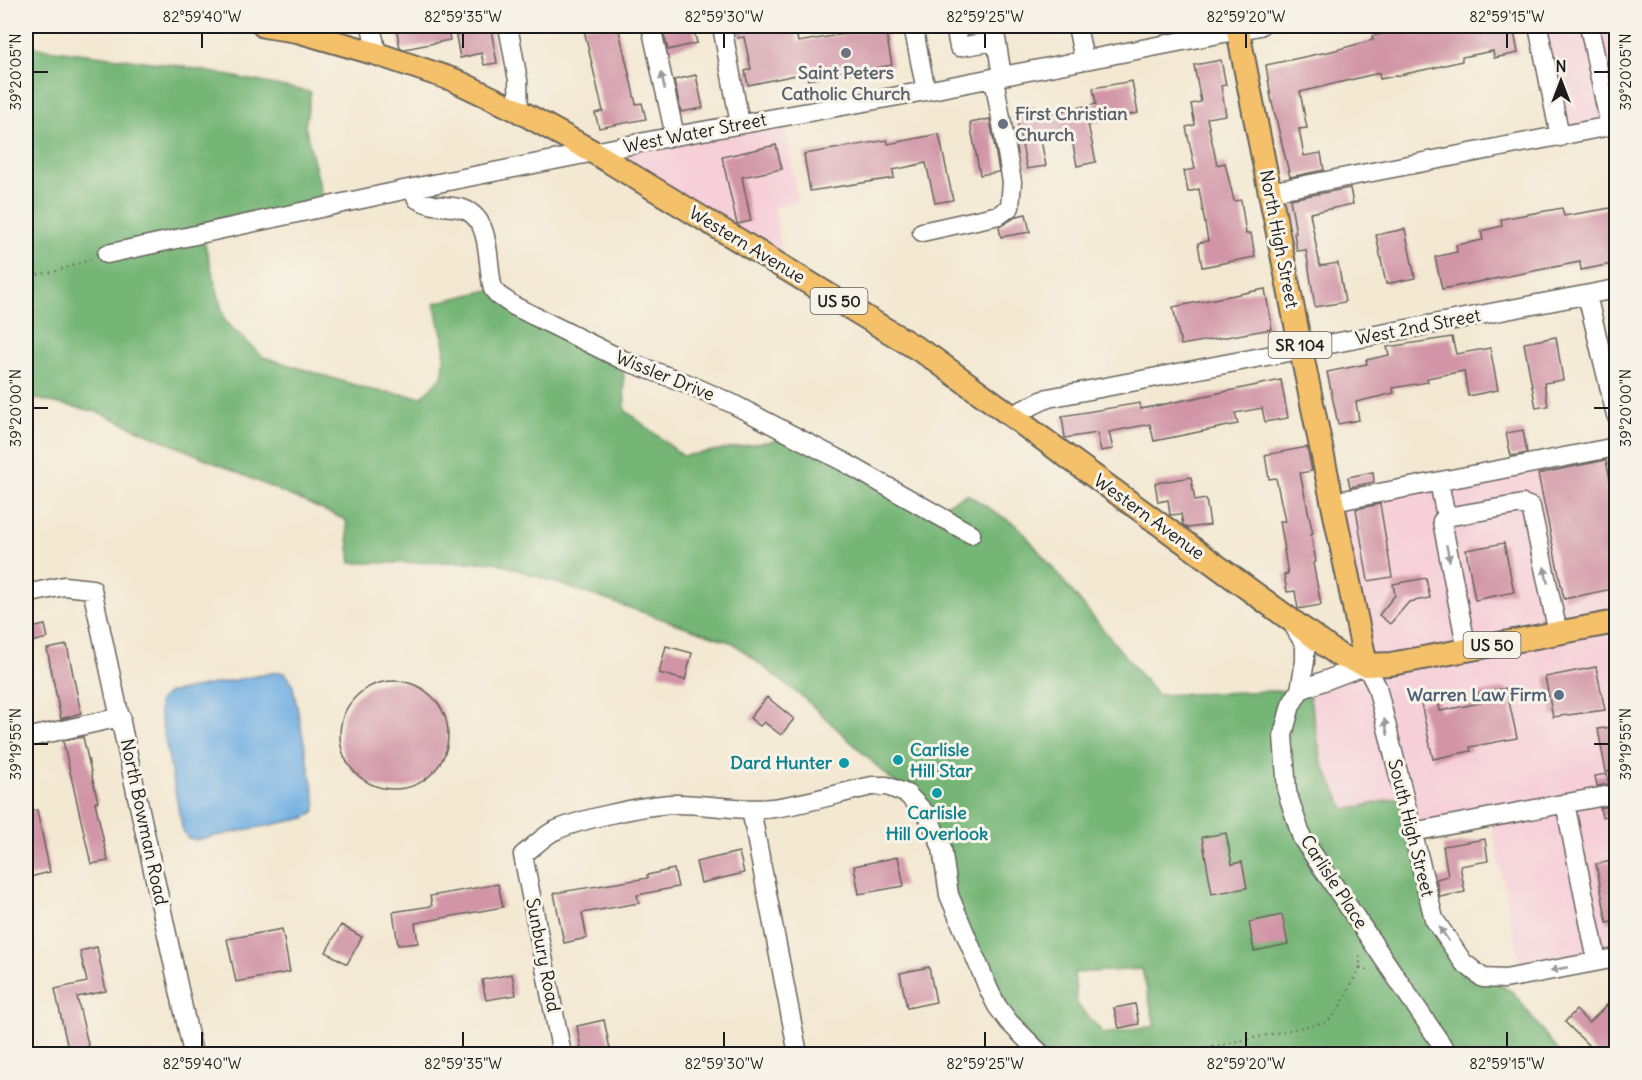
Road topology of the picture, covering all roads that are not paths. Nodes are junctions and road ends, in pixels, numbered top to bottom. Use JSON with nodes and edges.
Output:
{"nodes":[{"id":1,"x":264,"y":26,"type":"edge"},
{"id":2,"x":371,"y":26,"type":"edge"},
{"id":3,"x":508,"y":26,"type":"edge"},
{"id":4,"x":651,"y":26,"type":"edge"},
{"id":5,"x":722,"y":26,"type":"edge"},
{"id":6,"x":913,"y":26,"type":"edge"},
{"id":7,"x":955,"y":26,"type":"edge"},
{"id":8,"x":1077,"y":26,"type":"edge"},
{"id":9,"x":1260,"y":26,"type":"edge"},
{"id":10,"x":1538,"y":26,"type":"edge"},
{"id":11,"x":1589,"y":26,"type":"edge"},
{"id":12,"x":1238,"y":28,"type":"edge"},
{"id":13,"x":995,"y":33,"type":"edge"},
{"id":14,"x":377,"y":54,"type":"junction"},
{"id":15,"x":1084,"y":60,"type":"junction"},
{"id":16,"x":998,"y":77,"type":"junction"},
{"id":17,"x":926,"y":91,"type":"junction"},
{"id":18,"x":519,"y":111,"type":"junction"},
{"id":19,"x":740,"y":124,"type":"junction"},
{"id":20,"x":1613,"y":125,"type":"edge"},
{"id":21,"x":675,"y":136,"type":"junction"},
{"id":22,"x":1560,"y":137,"type":"junction"},
{"id":23,"x":595,"y":153,"type":"junction"},
{"id":24,"x":412,"y":188,"type":"junction"},
{"id":25,"x":1269,"y":192,"type":"junction"},
{"id":26,"x":921,"y":232,"type":"dead end"},
{"id":27,"x":107,"y":254,"type":"road end"},
{"id":28,"x":1617,"y":289,"type":"edge"},
{"id":29,"x":1587,"y":295,"type":"junction"},
{"id":30,"x":1301,"y":350,"type":"junction"},
{"id":31,"x":1617,"y":415,"type":"edge"},
{"id":32,"x":1010,"y":416,"type":"junction"},
{"id":33,"x":1617,"y":447,"type":"edge"},
{"id":34,"x":1439,"y":482,"type":"junction"},
{"id":35,"x":1333,"y":502,"type":"junction"},
{"id":36,"x":1446,"y":517,"type":"junction"},
{"id":37,"x":971,"y":534,"type":"dead end"},
{"id":38,"x":26,"y":594,"type":"edge"},
{"id":39,"x":1290,"y":619,"type":"junction"},
{"id":40,"x":1617,"y":622,"type":"edge"},
{"id":41,"x":1558,"y":633,"type":"junction"},
{"id":42,"x":1467,"y":650,"type":"junction"},
{"id":43,"x":1366,"y":665,"type":"junction"},
{"id":44,"x":1300,"y":690,"type":"junction"},
{"id":45,"x":121,"y":717,"type":"junction"},
{"id":46,"x":26,"y":738,"type":"edge"},
{"id":47,"x":1617,"y":794,"type":"edge"},
{"id":48,"x":1565,"y":803,"type":"junction"},
{"id":49,"x":752,"y":809,"type":"junction"},
{"id":50,"x":1412,"y":831,"type":"junction"},
{"id":51,"x":1617,"y":958,"type":"edge"},
{"id":52,"x":1597,"y":962,"type":"junction"},
{"id":53,"x":193,"y":1054,"type":"edge"},
{"id":54,"x":562,"y":1054,"type":"edge"},
{"id":55,"x":798,"y":1054,"type":"edge"},
{"id":56,"x":1041,"y":1054,"type":"edge"},
{"id":57,"x":1448,"y":1054,"type":"edge"}],
"edges":[{"from":1,"to":14,"type":"main road","name":"Western Avenue","number":"US 50"},
{"from":2,"to":14,"type":"street"},
{"from":3,"to":18,"type":"street"},
{"from":21,"to":4,"type":"street","one_way":true},
{"from":5,"to":19,"type":"street"},
{"from":6,"to":17,"type":"street"},
{"from":7,"to":13,"type":"street"},
{"from":8,"to":15,"type":"street"},
{"from":9,"to":12,"type":"street","name":"West Water Street"},
{"from":10,"to":22,"type":"street"},
{"from":11,"to":20,"type":"street"},
{"from":12,"to":15,"type":"street","name":"West Water Street"},
{"from":12,"to":25,"type":"main road","name":"North High Street","number":"SR 104"},
{"from":13,"to":16,"type":"street"},
{"from":14,"to":18,"type":"main road","name":"Western Avenue","number":"US 50"},
{"from":15,"to":16,"type":"street","name":"West Water Street"},
{"from":16,"to":17,"type":"street","name":"West Water Street"},
{"from":16,"to":26,"type":"street"},
{"from":17,"to":19,"type":"street","name":"West Water Street"},
{"from":18,"to":23,"type":"main road","name":"Western Avenue","number":"US 50"},
{"from":19,"to":21,"type":"street","name":"West Water Street"},
{"from":20,"to":22,"type":"street"},
{"from":21,"to":23,"type":"street","name":"West Water Street"},
{"from":22,"to":25,"type":"street"},
{"from":23,"to":24,"type":"street","name":"West Water Street"},
{"from":23,"to":32,"type":"main road","name":"Western Avenue","number":"US 50"},
{"from":24,"to":27,"type":"street","name":"West Water Street"},
{"from":24,"to":37,"type":"street","name":"Wissler Drive"},
{"from":25,"to":30,"type":"main road","name":"North High Street","number":"SR 104"},
{"from":28,"to":29,"type":"street","name":"West 2nd Street"},
{"from":29,"to":30,"type":"street","name":"West 2nd Street"},
{"from":29,"to":31,"type":"street"},
{"from":30,"to":32,"type":"street","name":"West 2nd Street"},
{"from":30,"to":35,"type":"main road","name":"North High Street","number":"SR 104"},
{"from":32,"to":39,"type":"main road","name":"Western Avenue","number":"US 50"},
{"from":33,"to":34,"type":"street"},
{"from":34,"to":35,"type":"street"},
{"from":34,"to":36,"type":"street"},
{"from":35,"to":43,"type":"main road","name":"North High Street","number":"SR 104"},
{"from":41,"to":36,"type":"street","one_way":true},
{"from":36,"to":42,"type":"street","one_way":true},
{"from":38,"to":45,"type":"street","name":"North Bowman Road"},
{"from":39,"to":43,"type":"main road","name":"Western Avenue","number":"US 50"},
{"from":39,"to":44,"type":"street","name":"Carlisle Place"},
{"from":40,"to":41,"type":"main road","number":"US 50"},
{"from":41,"to":42,"type":"main road","number":"US 50"},
{"from":42,"to":43,"type":"main road","number":"US 50"},
{"from":43,"to":44,"type":"street"},
{"from":50,"to":43,"type":"street","name":"South High Street","one_way":true},
{"from":44,"to":57,"type":"street","name":"Carlisle Place"},
{"from":45,"to":46,"type":"street"},
{"from":45,"to":53,"type":"street","name":"North Bowman Road"},
{"from":47,"to":48,"type":"street"},
{"from":48,"to":50,"type":"street"},
{"from":48,"to":52,"type":"street"},
{"from":49,"to":54,"type":"street","name":"Sunbury Road"},
{"from":49,"to":55,"type":"street"},
{"from":49,"to":56,"type":"street"},
{"from":52,"to":50,"type":"street","name":"South High Street","one_way":true},
{"from":51,"to":52,"type":"street"}]}
